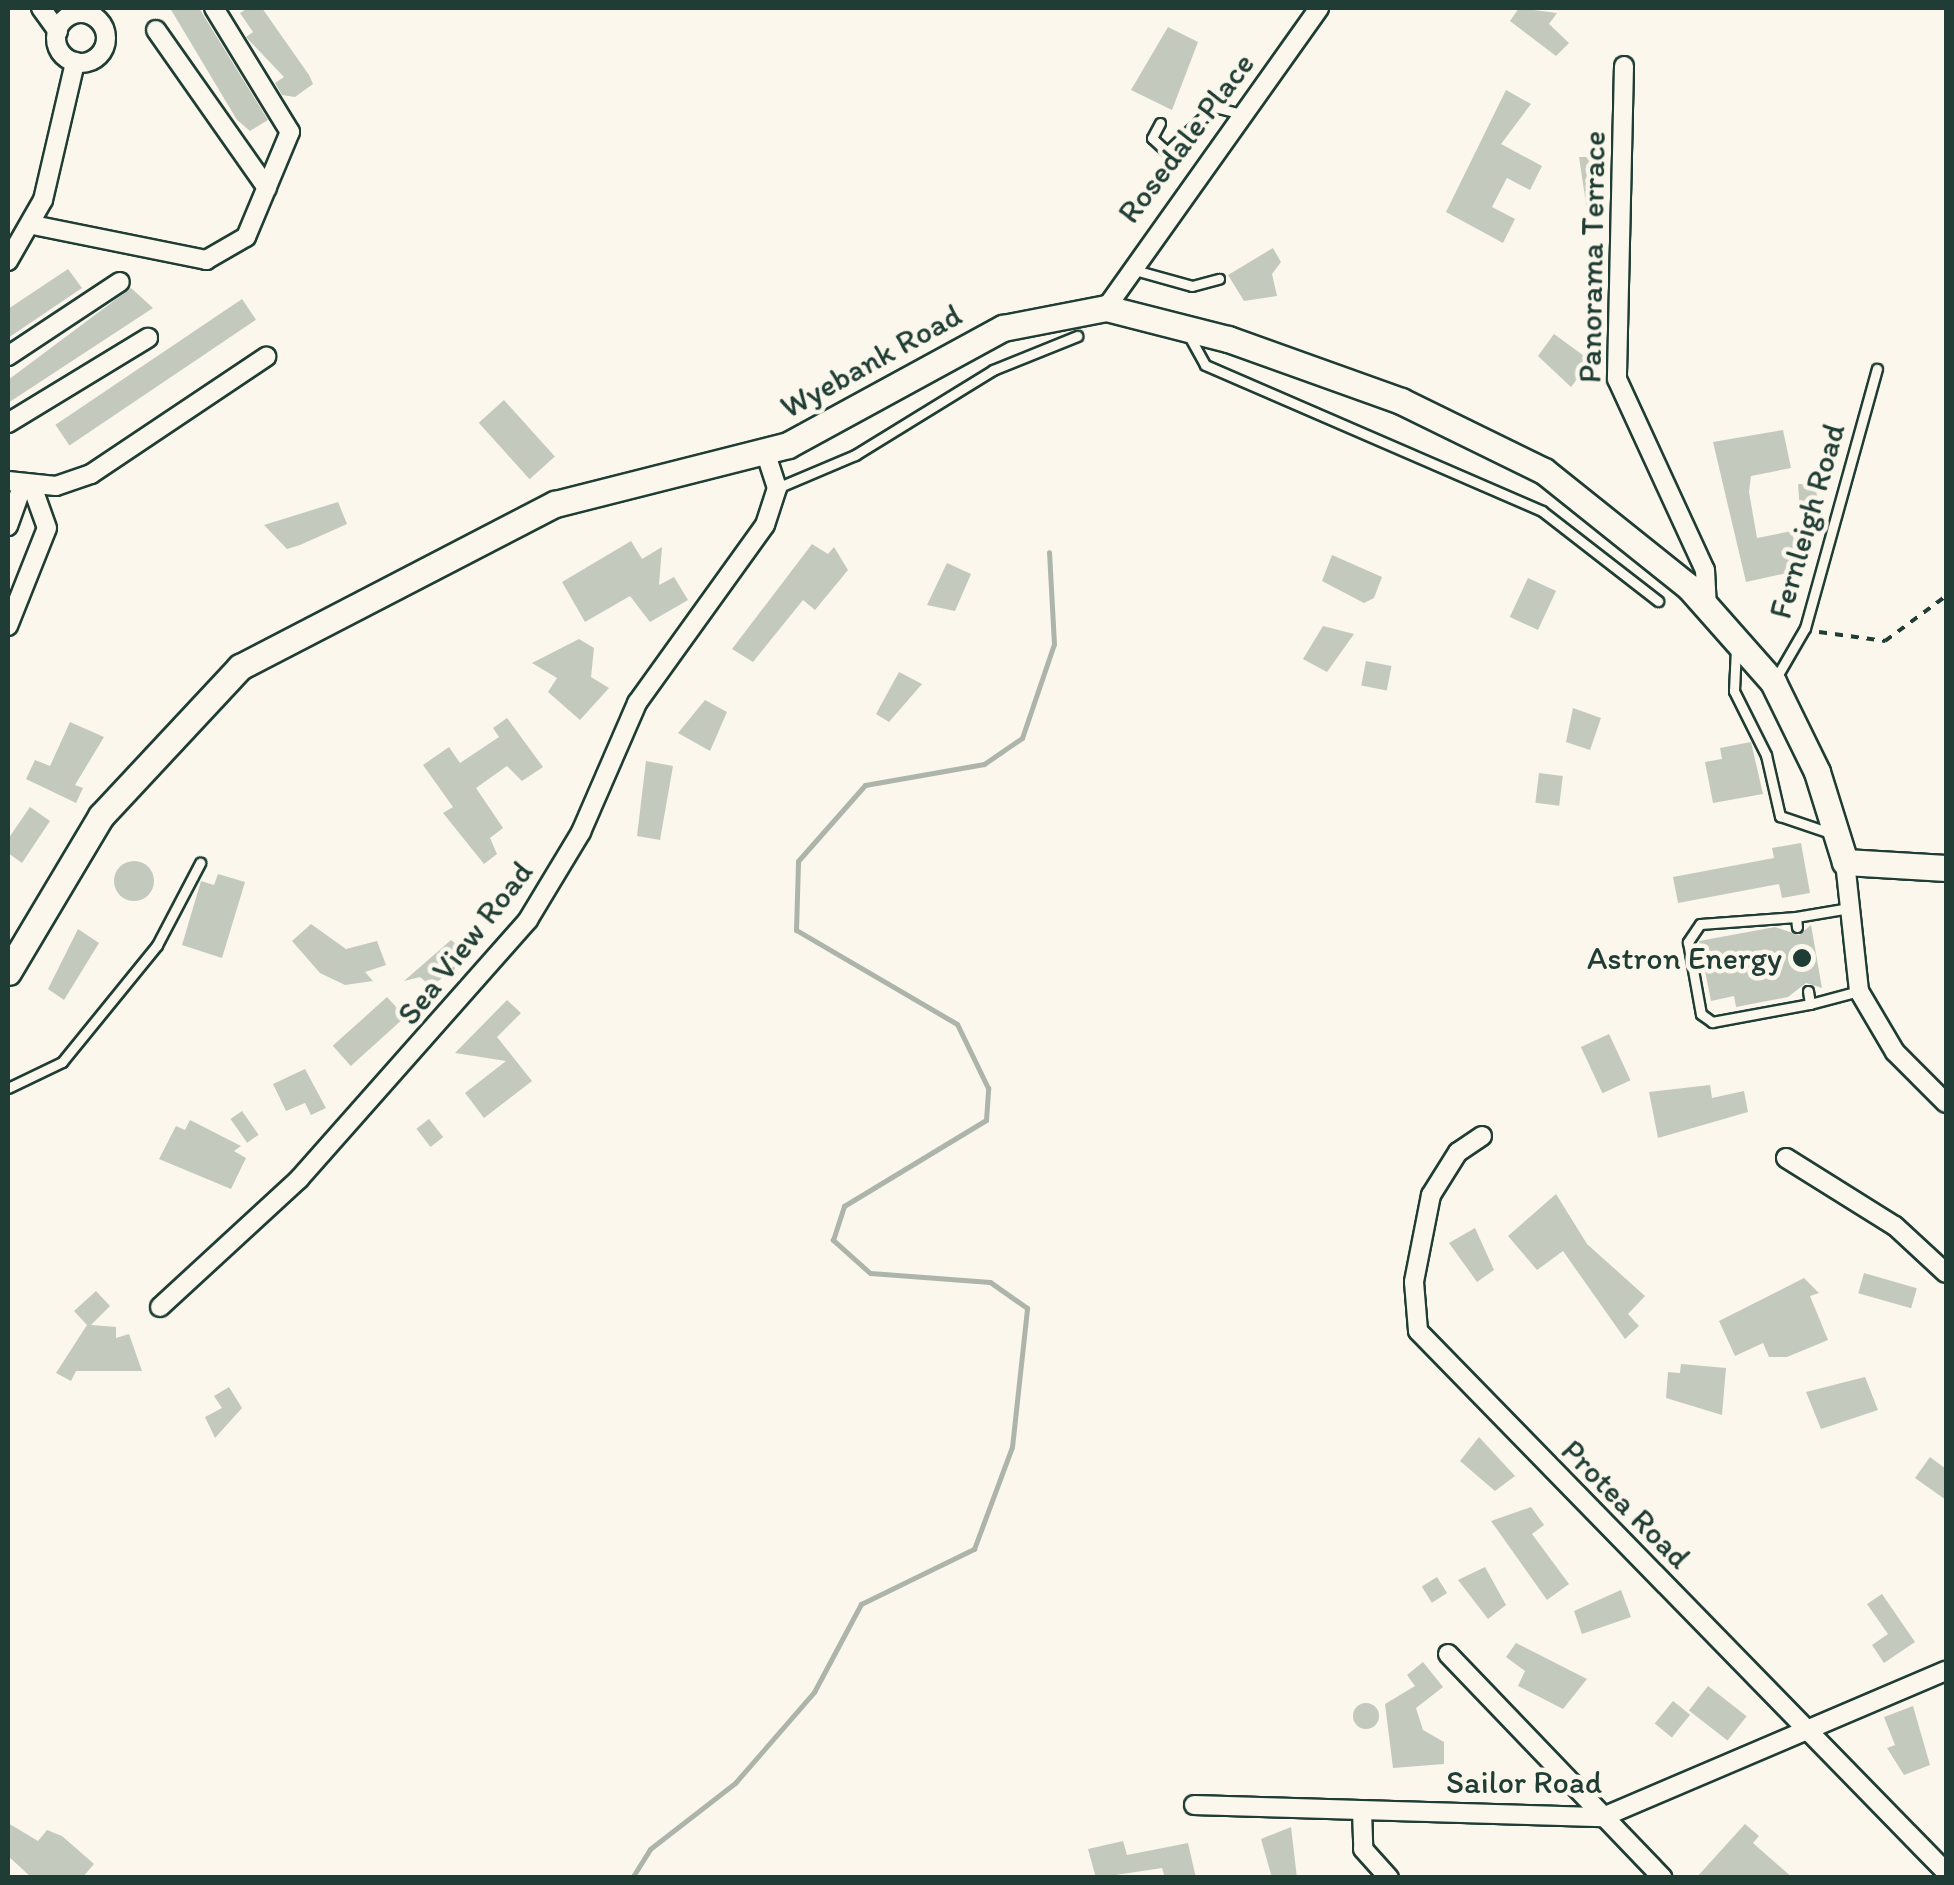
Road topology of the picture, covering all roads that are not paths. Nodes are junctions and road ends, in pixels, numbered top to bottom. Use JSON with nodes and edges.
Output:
{"nodes":[{"id":1,"x":41,"y":8,"type":"edge"},
{"id":2,"x":214,"y":8,"type":"edge"},
{"id":3,"x":1319,"y":8,"type":"edge"},
{"id":4,"x":90,"y":11,"type":"edge"},
{"id":5,"x":156,"y":30,"type":"dead end"},
{"id":6,"x":58,"y":31,"type":"junction"},
{"id":7,"x":75,"y":62,"type":"junction"},
{"id":8,"x":1624,"y":66,"type":"dead end"},
{"id":9,"x":1243,"y":114,"type":"junction"},
{"id":10,"x":1160,"y":123,"type":"dead end"},
{"id":11,"x":267,"y":188,"type":"junction"},
{"id":12,"x":33,"y":225,"type":"junction"},
{"id":13,"x":8,"y":261,"type":"edge"},
{"id":14,"x":1128,"y":268,"type":"junction"},
{"id":15,"x":1219,"y":279,"type":"dead end"},
{"id":16,"x":120,"y":282,"type":"dead end"},
{"id":17,"x":1106,"y":308,"type":"junction"},
{"id":18,"x":1187,"y":326,"type":"junction"},
{"id":19,"x":1076,"y":336,"type":"dead end"},
{"id":20,"x":148,"y":338,"type":"dead end"},
{"id":21,"x":8,"y":356,"type":"edge"},
{"id":22,"x":266,"y":357,"type":"dead end"},
{"id":23,"x":1877,"y":369,"type":"dead end"},
{"id":24,"x":8,"y":423,"type":"edge"},
{"id":25,"x":765,"y":450,"type":"junction"},
{"id":26,"x":21,"y":483,"type":"edge"},
{"id":27,"x":777,"y":488,"type":"junction"},
{"id":28,"x":8,"y":526,"type":"edge"},
{"id":29,"x":1658,"y":601,"type":"dead end"},
{"id":30,"x":1707,"y":607,"type":"junction"},
{"id":31,"x":8,"y":626,"type":"edge"},
{"id":32,"x":1740,"y":642,"type":"junction"},
{"id":33,"x":1773,"y":682,"type":"junction"},
{"id":34,"x":1838,"y":834,"type":"junction"},
{"id":35,"x":1845,"y":862,"type":"junction"},
{"id":36,"x":200,"y":863,"type":"dead end"},
{"id":37,"x":1946,"y":868,"type":"edge"},
{"id":38,"x":1848,"y":908,"type":"junction"},
{"id":39,"x":8,"y":972,"type":"edge"},
{"id":40,"x":1808,"y":990,"type":"dead end"},
{"id":41,"x":1859,"y":990,"type":"junction"},
{"id":42,"x":1810,"y":1004,"type":"junction"},
{"id":43,"x":8,"y":1088,"type":"edge"},
{"id":44,"x":1946,"y":1104,"type":"edge"},
{"id":45,"x":1482,"y":1136,"type":"dead end"},
{"id":46,"x":1786,"y":1158,"type":"dead end"},
{"id":47,"x":1946,"y":1273,"type":"edge"},
{"id":48,"x":160,"y":1307,"type":"dead end"},
{"id":49,"x":1448,"y":1654,"type":"dead end"},
{"id":50,"x":1946,"y":1671,"type":"edge"},
{"id":51,"x":1808,"y":1729,"type":"junction"},
{"id":52,"x":1194,"y":1805,"type":"dead end"},
{"id":53,"x":1362,"y":1811,"type":"junction"},
{"id":54,"x":1603,"y":1817,"type":"junction"},
{"id":55,"x":1946,"y":1872,"type":"edge"},
{"id":56,"x":1390,"y":1878,"type":"edge"},
{"id":57,"x":1663,"y":1878,"type":"edge"}],
"edges":[{"from":1,"to":6,"type":"street"},
{"from":2,"to":11,"type":"street"},
{"from":3,"to":9,"type":"street","name":"Rosedale Place"},
{"from":4,"to":6,"type":"street"},
{"from":4,"to":7,"type":"street"},
{"from":5,"to":11,"type":"street"},
{"from":6,"to":7,"type":"street"},
{"from":7,"to":12,"type":"street"},
{"from":8,"to":30,"type":"street","name":"Panorama Terrace"},
{"from":9,"to":10,"type":"lane"},
{"from":9,"to":14,"type":"street","name":"Rosedale Place"},
{"from":11,"to":12,"type":"street"},
{"from":12,"to":13,"type":"street"},
{"from":14,"to":15,"type":"lane"},
{"from":14,"to":17,"type":"street","name":"Rosedale Place"},
{"from":16,"to":21,"type":"street"},
{"from":17,"to":18,"type":"main road","name":"Wyebank Road"},
{"from":17,"to":25,"type":"main road","name":"Wyebank Road"},
{"from":18,"to":29,"type":"lane"},
{"from":18,"to":30,"type":"main road","name":"Wyebank Road"},
{"from":19,"to":27,"type":"lane"},
{"from":20,"to":24,"type":"street"},
{"from":22,"to":26,"type":"street"},
{"from":23,"to":33,"type":"lane","name":"Fernleigh Road"},
{"from":25,"to":27,"type":"street"},
{"from":25,"to":39,"type":"main road","name":"Wyebank Road"},
{"from":26,"to":28,"type":"street"},
{"from":26,"to":31,"type":"street"},
{"from":27,"to":48,"type":"street","name":"Sea View Road"},
{"from":30,"to":32,"type":"main road","name":"Wyebank Road"},
{"from":32,"to":33,"type":"main road","name":"Wyebank Road"},
{"from":32,"to":34,"type":"lane"},
{"from":33,"to":34,"type":"main road","name":"Wyebank Road"},
{"from":34,"to":35,"type":"main road","name":"Wyebank Road"},
{"from":35,"to":37,"type":"main road"},
{"from":35,"to":38,"type":"street"},
{"from":36,"to":43,"type":"lane"},
{"from":38,"to":41,"type":"street"},
{"from":38,"to":42,"type":"lane"},
{"from":40,"to":42,"type":"lane"},
{"from":41,"to":42,"type":"lane"},
{"from":41,"to":44,"type":"street"},
{"from":45,"to":51,"type":"street","name":"Protea Road"},
{"from":46,"to":47,"type":"street"},
{"from":49,"to":54,"type":"street"},
{"from":50,"to":51,"type":"street","name":"Sailor Road"},
{"from":51,"to":54,"type":"street","name":"Sailor Road"},
{"from":51,"to":55,"type":"street","name":"Protea Road"},
{"from":52,"to":53,"type":"street","name":"Sailor Road"},
{"from":53,"to":54,"type":"street","name":"Sailor Road"},
{"from":53,"to":56,"type":"street"},
{"from":54,"to":57,"type":"street"}]}
